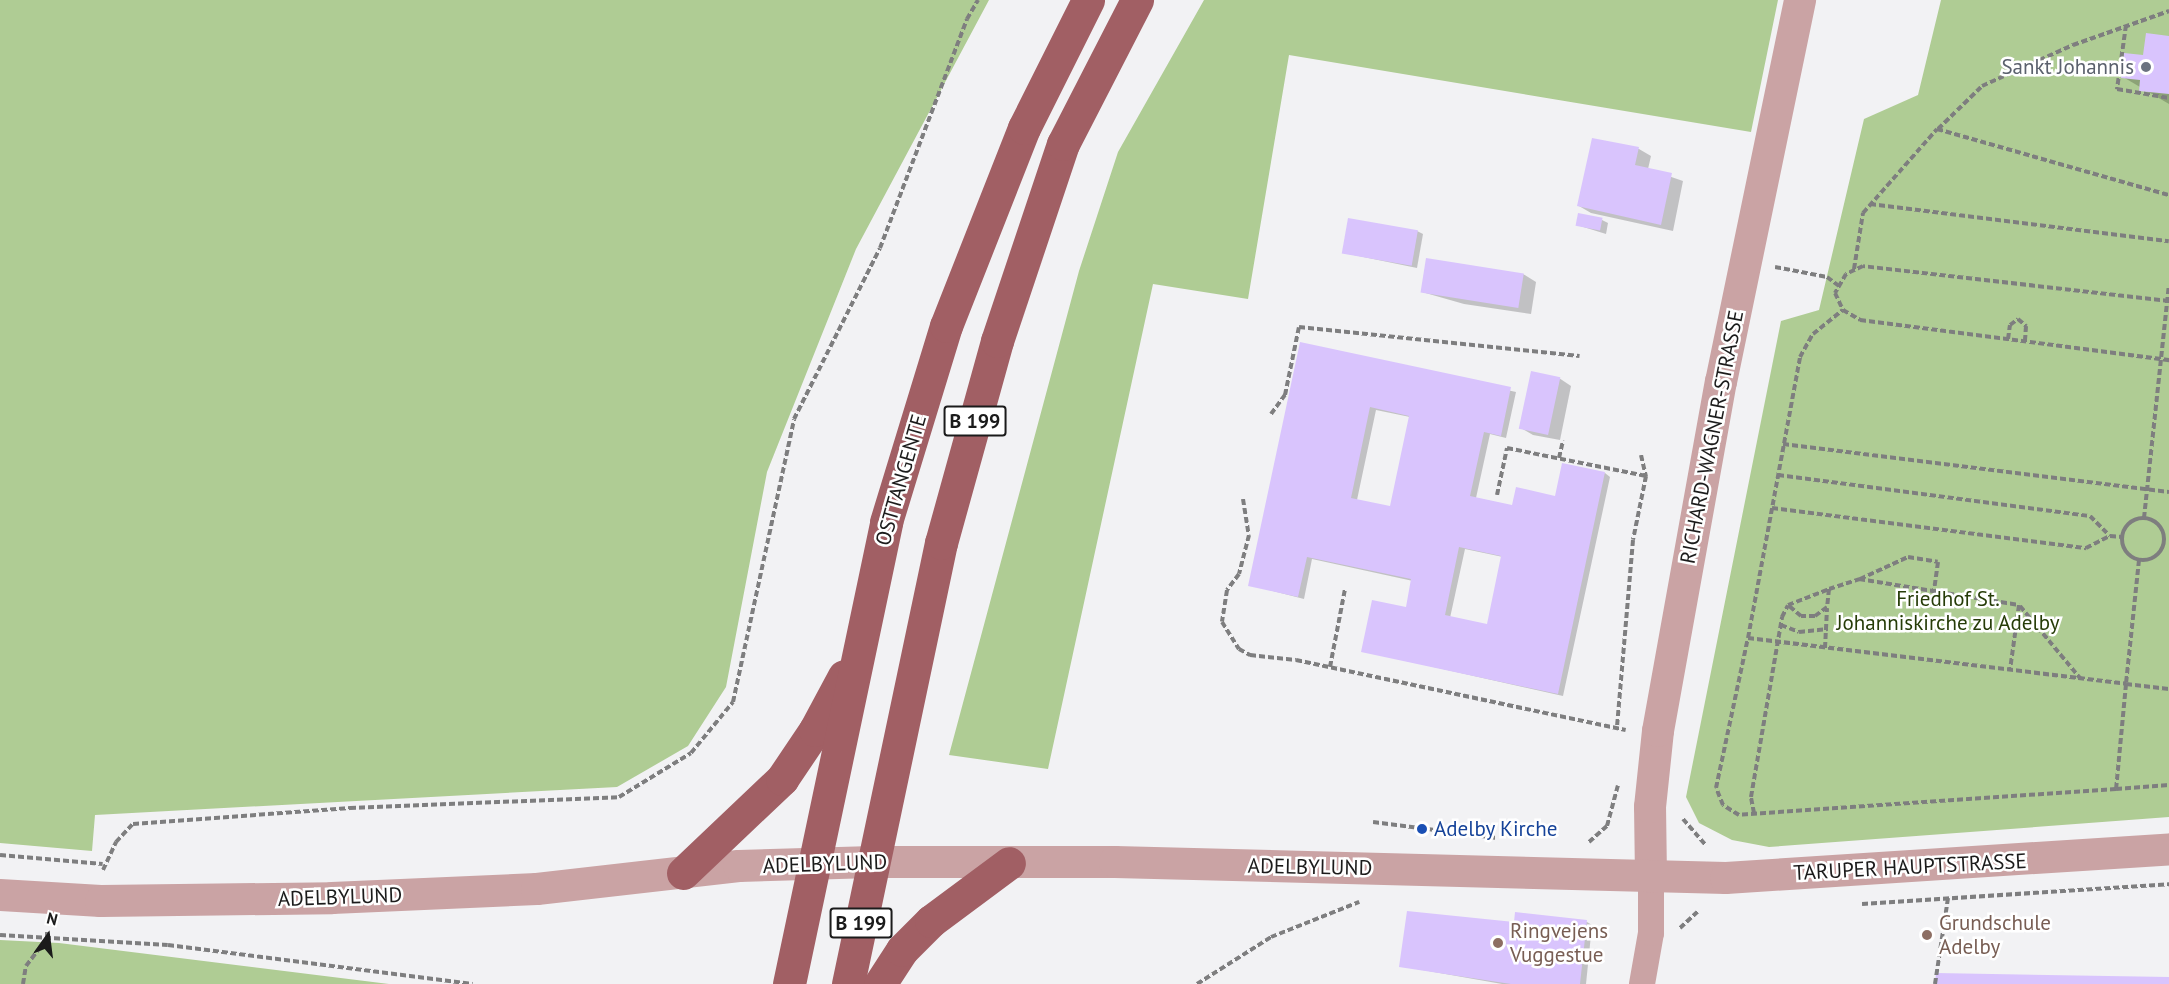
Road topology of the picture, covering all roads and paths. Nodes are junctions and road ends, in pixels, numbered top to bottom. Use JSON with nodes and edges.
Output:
{"nodes":[{"id":1,"x":978,"y":0,"type":"edge"},
{"id":2,"x":1088,"y":0,"type":"edge"},
{"id":3,"x":1137,"y":0,"type":"edge"},
{"id":4,"x":1800,"y":0,"type":"edge"},
{"id":5,"x":2169,"y":11,"type":"edge"},
{"id":6,"x":2126,"y":25,"type":"junction"},
{"id":7,"x":2169,"y":98,"type":"edge"},
{"id":8,"x":1937,"y":129,"type":"junction"},
{"id":9,"x":2169,"y":195,"type":"edge"},
{"id":10,"x":1870,"y":204,"type":"junction"},
{"id":11,"x":2169,"y":241,"type":"edge"},
{"id":12,"x":1771,"y":266,"type":"dead end"},
{"id":13,"x":1854,"y":270,"type":"junction"},
{"id":14,"x":2169,"y":285,"type":"edge"},
{"id":15,"x":1839,"y":286,"type":"junction"},
{"id":16,"x":2168,"y":301,"type":"edge"},
{"id":17,"x":1843,"y":310,"type":"junction"},
{"id":18,"x":2008,"y":339,"type":"junction"},
{"id":19,"x":2025,"y":342,"type":"junction"},
{"id":20,"x":1580,"y":356,"type":"dead end"},
{"id":21,"x":2160,"y":359,"type":"junction"},
{"id":22,"x":2169,"y":360,"type":"edge"},
{"id":23,"x":1271,"y":414,"type":"dead end"},
{"id":24,"x":1563,"y":440,"type":"dead end"},
{"id":25,"x":1784,"y":444,"type":"junction"},
{"id":26,"x":1641,"y":455,"type":"dead end"},
{"id":27,"x":1559,"y":458,"type":"junction"},
{"id":28,"x":1778,"y":475,"type":"junction"},
{"id":29,"x":1646,"y":476,"type":"junction"},
{"id":30,"x":2147,"y":489,"type":"junction"},
{"id":31,"x":2169,"y":492,"type":"edge"},
{"id":32,"x":1497,"y":495,"type":"dead end"},
{"id":33,"x":1243,"y":499,"type":"dead end"},
{"id":34,"x":1772,"y":508,"type":"junction"},
{"id":35,"x":2144,"y":518,"type":"junction"},
{"id":36,"x":2110,"y":536,"type":"junction"},
{"id":37,"x":2122,"y":537,"type":"junction"},
{"id":38,"x":2167,"y":542,"type":"edge"},
{"id":39,"x":2139,"y":560,"type":"junction"},
{"id":40,"x":1859,"y":579,"type":"junction"},
{"id":41,"x":1345,"y":589,"type":"dead end"},
{"id":42,"x":1829,"y":589,"type":"junction"},
{"id":43,"x":1934,"y":592,"type":"junction"},
{"id":44,"x":1788,"y":605,"type":"junction"},
{"id":45,"x":2019,"y":605,"type":"junction"},
{"id":46,"x":1827,"y":607,"type":"junction"},
{"id":47,"x":1781,"y":625,"type":"junction"},
{"id":48,"x":1827,"y":628,"type":"junction"},
{"id":49,"x":1748,"y":638,"type":"junction"},
{"id":50,"x":861,"y":642,"type":"junction"},
{"id":51,"x":1778,"y":642,"type":"junction"},
{"id":52,"x":1825,"y":648,"type":"junction"},
{"id":53,"x":1330,"y":668,"type":"junction"},
{"id":54,"x":2010,"y":670,"type":"junction"},
{"id":55,"x":2080,"y":678,"type":"junction"},
{"id":56,"x":2126,"y":684,"type":"junction"},
{"id":57,"x":2169,"y":689,"type":"edge"},
{"id":58,"x":1617,"y":728,"type":"junction"},
{"id":59,"x":1627,"y":741,"type":"dead end"},
{"id":60,"x":1618,"y":783,"type":"dead end"},
{"id":61,"x":2169,"y":785,"type":"edge"},
{"id":62,"x":2116,"y":789,"type":"junction"},
{"id":63,"x":1754,"y":813,"type":"junction"},
{"id":64,"x":1373,"y":822,"type":"dead end"},
{"id":65,"x":1499,"y":838,"type":"dead end"},
{"id":66,"x":1583,"y":846,"type":"dead end"},
{"id":67,"x":2169,"y":849,"type":"edge"},
{"id":68,"x":0,"y":855,"type":"edge"},
{"id":69,"x":873,"y":862,"type":"junction"},
{"id":70,"x":1009,"y":863,"type":"junction"},
{"id":71,"x":103,"y":864,"type":"junction"},
{"id":72,"x":815,"y":865,"type":"junction"},
{"id":73,"x":683,"y":873,"type":"junction"},
{"id":74,"x":1651,"y":889,"type":"junction"},
{"id":75,"x":0,"y":895,"type":"edge"},
{"id":76,"x":48,"y":898,"type":"junction"},
{"id":77,"x":1948,"y":898,"type":"dead end"},
{"id":78,"x":101,"y":901,"type":"junction"},
{"id":79,"x":1363,"y":901,"type":"dead end"},
{"id":80,"x":1677,"y":933,"type":"dead end"},
{"id":81,"x":0,"y":935,"type":"edge"},
{"id":82,"x":47,"y":938,"type":"junction"},
{"id":83,"x":23,"y":984,"type":"edge"},
{"id":84,"x":473,"y":984,"type":"edge"},
{"id":85,"x":789,"y":984,"type":"edge"},
{"id":86,"x":848,"y":984,"type":"edge"},
{"id":87,"x":880,"y":984,"type":"edge"},
{"id":88,"x":1197,"y":984,"type":"edge"},
{"id":89,"x":1642,"y":984,"type":"edge"},
{"id":90,"x":1935,"y":984,"type":"edge"}],
"edges":[{"from":1,"to":71,"type":"path"},
{"from":2,"to":50,"type":"main road","name":"OSTTANGENTE","number":"B 199"},
{"from":3,"to":69,"type":"main road","number":"B 199"},
{"from":4,"to":74,"type":"street","name":"RICHARD-WAGNER-STRASSE"},
{"from":5,"to":6,"type":"path"},
{"from":6,"to":7,"type":"path"},
{"from":6,"to":8,"type":"path"},
{"from":8,"to":9,"type":"path"},
{"from":8,"to":10,"type":"path"},
{"from":10,"to":11,"type":"path"},
{"from":10,"to":13,"type":"path"},
{"from":12,"to":15,"type":"path"},
{"from":13,"to":15,"type":"path"},
{"from":13,"to":16,"type":"path"},
{"from":14,"to":16,"type":"path"},
{"from":15,"to":17,"type":"path"},
{"from":16,"to":21,"type":"path"},
{"from":17,"to":18,"type":"path"},
{"from":17,"to":25,"type":"path"},
{"from":18,"to":19,"type":"path"},
{"from":18,"to":19,"type":"path"},
{"from":19,"to":21,"type":"path"},
{"from":20,"to":23,"type":"path"},
{"from":21,"to":22,"type":"path"},
{"from":21,"to":30,"type":"path"},
{"from":24,"to":27,"type":"path"},
{"from":25,"to":28,"type":"path"},
{"from":25,"to":30,"type":"path"},
{"from":26,"to":29,"type":"path"},
{"from":27,"to":29,"type":"path"},
{"from":27,"to":32,"type":"path"},
{"from":28,"to":34,"type":"path"},
{"from":28,"to":36,"type":"path"},
{"from":29,"to":58,"type":"path"},
{"from":30,"to":31,"type":"path"},
{"from":30,"to":35,"type":"path"},
{"from":33,"to":53,"type":"path"},
{"from":34,"to":36,"type":"path"},
{"from":34,"to":49,"type":"path"},
{"from":35,"to":37,"type":"path"},
{"from":35,"to":38,"type":"path"},
{"from":36,"to":37,"type":"path"},
{"from":37,"to":39,"type":"path"},
{"from":38,"to":39,"type":"path"},
{"from":39,"to":56,"type":"path"},
{"from":40,"to":42,"type":"path"},
{"from":40,"to":43,"type":"path"},
{"from":40,"to":43,"type":"path"},
{"from":41,"to":53,"type":"path"},
{"from":42,"to":44,"type":"path"},
{"from":42,"to":46,"type":"path"},
{"from":43,"to":45,"type":"path"},
{"from":44,"to":46,"type":"path"},
{"from":44,"to":47,"type":"path"},
{"from":45,"to":54,"type":"path"},
{"from":45,"to":55,"type":"path"},
{"from":46,"to":48,"type":"path"},
{"from":47,"to":48,"type":"path"},
{"from":47,"to":51,"type":"path"},
{"from":48,"to":52,"type":"path"},
{"from":49,"to":51,"type":"path"},
{"from":49,"to":63,"type":"path"},
{"from":50,"to":72,"type":"main road","name":"OSTTANGENTE","number":"B 199"},
{"from":50,"to":73,"type":"main road"},
{"from":51,"to":52,"type":"path"},
{"from":51,"to":63,"type":"path"},
{"from":52,"to":54,"type":"path"},
{"from":53,"to":58,"type":"path"},
{"from":54,"to":55,"type":"path"},
{"from":55,"to":56,"type":"path"},
{"from":56,"to":57,"type":"path"},
{"from":56,"to":62,"type":"path"},
{"from":58,"to":59,"type":"path"},
{"from":60,"to":66,"type":"path"},
{"from":61,"to":62,"type":"path"},
{"from":62,"to":63,"type":"path"},
{"from":64,"to":65,"type":"path"},
{"from":67,"to":74,"type":"street","name":"TARUPER HAUPTSTRASSE"},
{"from":68,"to":71,"type":"path"},
{"from":69,"to":70,"type":"street","name":"ADELBYLUND"},
{"from":69,"to":72,"type":"street","name":"ADELBYLUND"},
{"from":69,"to":86,"type":"main road","number":"B 199"},
{"from":70,"to":74,"type":"street","name":"ADELBYLUND"},
{"from":70,"to":87,"type":"main road"},
{"from":71,"to":78,"type":"path"},
{"from":72,"to":73,"type":"street","name":"ADELBYLUND"},
{"from":72,"to":85,"type":"main road","name":"OSTTANGENTE","number":"B 199"},
{"from":73,"to":78,"type":"street","name":"ADELBYLUND"},
{"from":74,"to":80,"type":"path"},
{"from":74,"to":89,"type":"street"},
{"from":75,"to":76,"type":"street","name":"ADELBYLUND"},
{"from":76,"to":78,"type":"street","name":"ADELBYLUND"},
{"from":76,"to":82,"type":"path"},
{"from":77,"to":90,"type":"path"},
{"from":79,"to":88,"type":"path"},
{"from":81,"to":82,"type":"path"},
{"from":82,"to":83,"type":"path"},
{"from":82,"to":84,"type":"path"}]}
